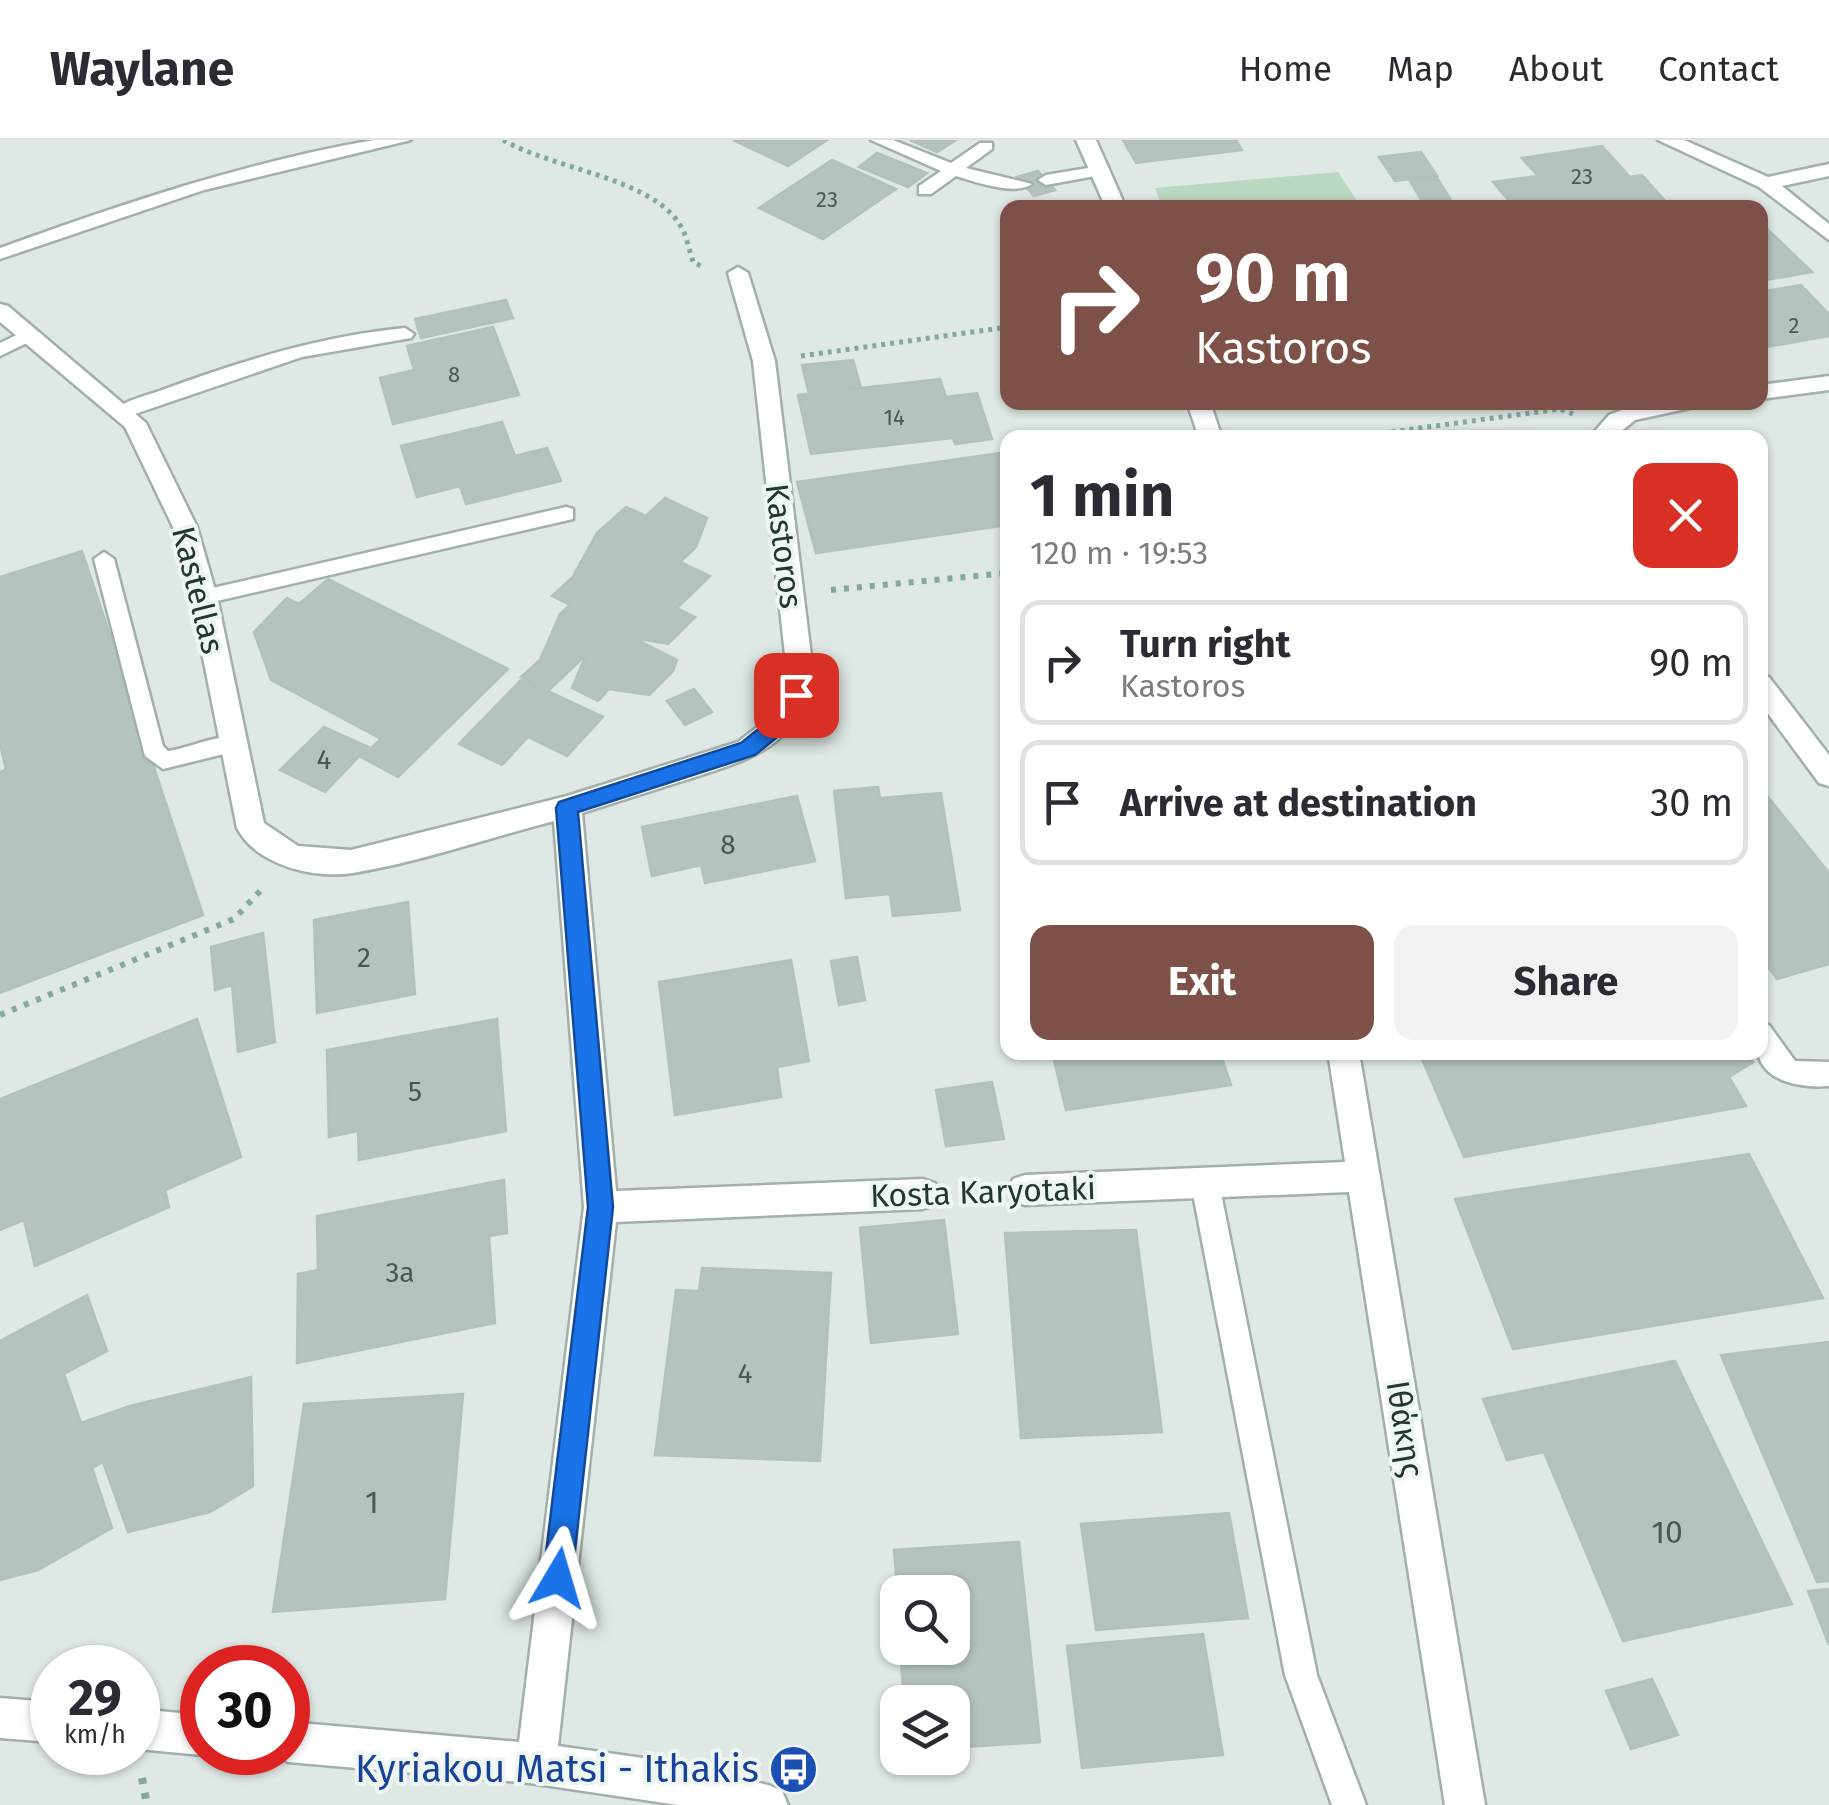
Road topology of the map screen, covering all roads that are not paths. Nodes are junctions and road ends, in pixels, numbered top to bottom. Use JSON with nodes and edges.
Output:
{"nodes":[{"id":1,"x":403,"y":140,"type":"edge"},
{"id":2,"x":879,"y":140,"type":"edge"},
{"id":3,"x":1086,"y":140,"type":"edge"},
{"id":4,"x":1668,"y":140,"type":"edge"},
{"id":5,"x":986,"y":146,"type":"dead end"},
{"id":6,"x":956,"y":170,"type":"junction"},
{"id":7,"x":1829,"y":170,"type":"edge"},
{"id":8,"x":1100,"y":171,"type":"junction"},
{"id":9,"x":1046,"y":180,"type":"dead end"},
{"id":10,"x":1766,"y":183,"type":"junction"},
{"id":11,"x":1024,"y":184,"type":"dead end"},
{"id":12,"x":925,"y":190,"type":"dead end"},
{"id":13,"x":1113,"y":200,"type":"edge"},
{"id":14,"x":1829,"y":234,"type":"edge"},
{"id":15,"x":0,"y":254,"type":"edge"},
{"id":16,"x":738,"y":273,"type":"road end"},
{"id":17,"x":0,"y":311,"type":"edge"},
{"id":18,"x":405,"y":334,"type":"dead end"},
{"id":19,"x":29,"y":336,"type":"junction"},
{"id":20,"x":0,"y":350,"type":"edge"},
{"id":21,"x":1829,"y":383,"type":"edge"},
{"id":22,"x":1768,"y":391,"type":"edge"},
{"id":23,"x":1649,"y":410,"type":"edge"},
{"id":24,"x":122,"y":412,"type":"junction"},
{"id":25,"x":1606,"y":430,"type":"edge"},
{"id":26,"x":566,"y":514,"type":"dead end"},
{"id":27,"x":104,"y":559,"type":"dead end"},
{"id":28,"x":204,"y":598,"type":"junction"},
{"id":29,"x":1768,"y":695,"type":"edge"},
{"id":30,"x":232,"y":744,"type":"junction"},
{"id":31,"x":1829,"y":775,"type":"edge"},
{"id":32,"x":567,"y":808,"type":"junction"},
{"id":33,"x":291,"y":858,"type":"joint"},
{"id":34,"x":1768,"y":1045,"type":"edge"},
{"id":35,"x":1344,"y":1060,"type":"edge"},
{"id":36,"x":1829,"y":1074,"type":"edge"},
{"id":37,"x":1365,"y":1176,"type":"junction"},
{"id":38,"x":1205,"y":1183,"type":"junction"},
{"id":39,"x":1025,"y":1190,"type":"dead end"},
{"id":40,"x":922,"y":1194,"type":"dead end"},
{"id":41,"x":600,"y":1207,"type":"junction"},
{"id":42,"x":0,"y":1718,"type":"edge"},
{"id":43,"x":30,"y":1720,"type":"edge"},
{"id":44,"x":310,"y":1744,"type":"edge"},
{"id":45,"x":536,"y":1763,"type":"junction"},
{"id":46,"x":768,"y":1805,"type":"edge"},
{"id":47,"x":1349,"y":1805,"type":"edge"},
{"id":48,"x":1466,"y":1805,"type":"edge"}],
"edges":[{"from":1,"to":15,"type":"lane"},
{"from":2,"to":6,"type":"lane"},
{"from":3,"to":8,"type":"street"},
{"from":4,"to":10,"type":"street"},
{"from":5,"to":6,"type":"lane"},
{"from":6,"to":11,"type":"lane"},
{"from":6,"to":12,"type":"lane"},
{"from":7,"to":10,"type":"street"},
{"from":8,"to":9,"type":"lane"},
{"from":8,"to":13,"type":"street"},
{"from":10,"to":14,"type":"street"},
{"from":16,"to":32,"type":"street","name":"Kastoros"},
{"from":17,"to":19,"type":"street","name":"Kastellas"},
{"from":18,"to":24,"type":"lane"},
{"from":19,"to":20,"type":"lane"},
{"from":19,"to":24,"type":"street","name":"Kastellas"},
{"from":21,"to":22,"type":"street"},
{"from":23,"to":25,"type":"street"},
{"from":24,"to":28,"type":"street","name":"Kastellas"},
{"from":26,"to":28,"type":"lane"},
{"from":27,"to":30,"type":"lane"},
{"from":28,"to":30,"type":"street","name":"Kastellas"},
{"from":29,"to":31,"type":"street"},
{"from":30,"to":33,"type":"street","name":"Kastellas"},
{"from":32,"to":33,"type":"street","name":"Kastoros"},
{"from":32,"to":41,"type":"street"},
{"from":34,"to":36,"type":"lane"},
{"from":35,"to":37,"type":"street","name":"Ιθάκης"},
{"from":37,"to":38,"type":"street","name":"Kosta Karyotaki"},
{"from":37,"to":48,"type":"street","name":"Ιθάκης"},
{"from":38,"to":39,"type":"street","name":"Kosta Karyotaki"},
{"from":38,"to":47,"type":"lane"},
{"from":40,"to":41,"type":"street","name":"Kosta Karyotaki"},
{"from":41,"to":45,"type":"street"},
{"from":42,"to":43,"type":"street"},
{"from":44,"to":45,"type":"street"},
{"from":45,"to":46,"type":"street"}]}
